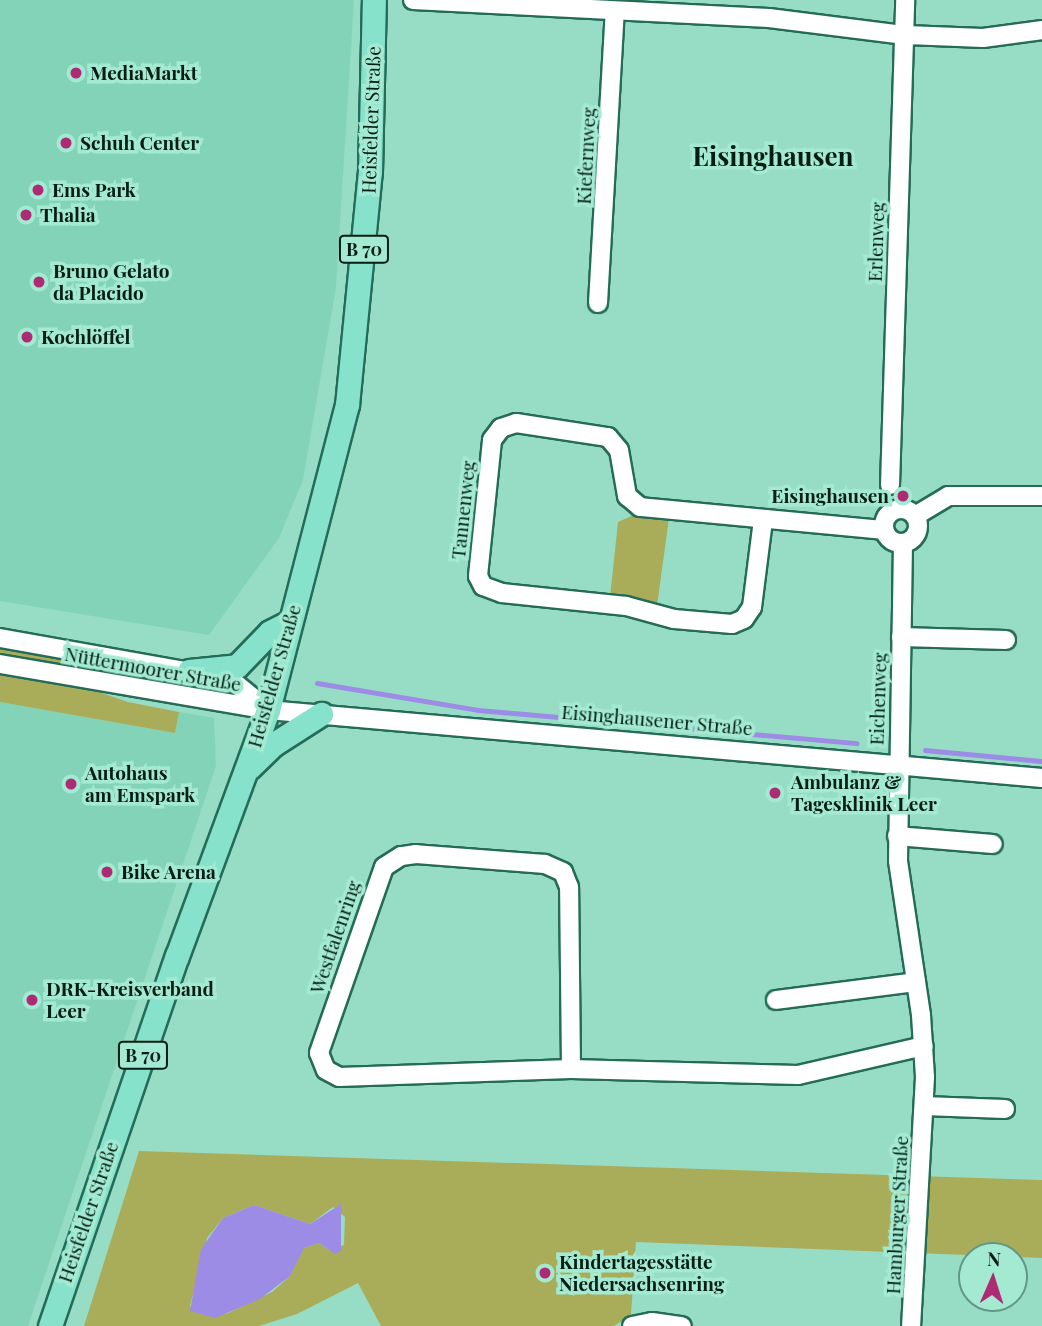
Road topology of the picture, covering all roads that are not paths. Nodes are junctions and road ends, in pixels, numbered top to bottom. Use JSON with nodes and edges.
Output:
{"nodes":[{"id":1,"x":374,"y":0,"type":"edge"},
{"id":2,"x":413,"y":0,"type":"edge"},
{"id":3,"x":905,"y":0,"type":"edge"},
{"id":4,"x":615,"y":11,"type":"junction"},
{"id":5,"x":1042,"y":30,"type":"edge"},
{"id":6,"x":903,"y":35,"type":"junction"},
{"id":7,"x":598,"y":303,"type":"dead end"},
{"id":8,"x":890,"y":485,"type":"dead end"},
{"id":9,"x":1042,"y":496,"type":"edge"},
{"id":10,"x":915,"y":516,"type":"junction"},
{"id":11,"x":763,"y":520,"type":"junction"},
{"id":12,"x":884,"y":530,"type":"junction"},
{"id":13,"x":902,"y":543,"type":"junction"},
{"id":14,"x":290,"y":622,"type":"junction"},
{"id":15,"x":901,"y":637,"type":"junction"},
{"id":16,"x":0,"y":638,"type":"edge"},
{"id":17,"x":1006,"y":640,"type":"dead end"},
{"id":18,"x":0,"y":664,"type":"edge"},
{"id":19,"x":189,"y":671,"type":"junction"},
{"id":20,"x":268,"y":710,"type":"junction"},
{"id":21,"x":321,"y":714,"type":"junction"},
{"id":22,"x":897,"y":762,"type":"junction"},
{"id":23,"x":246,"y":772,"type":"junction"},
{"id":24,"x":1042,"y":778,"type":"edge"},
{"id":25,"x":897,"y":836,"type":"junction"},
{"id":26,"x":993,"y":844,"type":"dead end"},
{"id":27,"x":916,"y":982,"type":"junction"},
{"id":28,"x":776,"y":1000,"type":"dead end"},
{"id":29,"x":924,"y":1046,"type":"junction"},
{"id":30,"x":571,"y":1069,"type":"junction"},
{"id":31,"x":924,"y":1106,"type":"junction"},
{"id":32,"x":1005,"y":1109,"type":"dead end"},
{"id":33,"x":50,"y":1326,"type":"edge"},
{"id":34,"x":632,"y":1326,"type":"edge"},
{"id":35,"x":682,"y":1326,"type":"edge"},
{"id":36,"x":911,"y":1326,"type":"edge"}],
"edges":[{"from":1,"to":14,"type":"main road","name":"Heisfelder Straße","number":"B 70"},
{"from":2,"to":4,"type":"street"},
{"from":3,"to":6,"type":"street","name":"Erlenweg"},
{"from":4,"to":6,"type":"street"},
{"from":4,"to":7,"type":"street","name":"Kiefernweg"},
{"from":5,"to":6,"type":"street"},
{"from":6,"to":8,"type":"street","name":"Erlenweg"},
{"from":9,"to":10,"type":"street"},
{"from":10,"to":12,"type":"street"},
{"from":10,"to":13,"type":"street"},
{"from":11,"to":11,"type":"street","name":"Tannenweg"},
{"from":11,"to":12,"type":"street","name":"Tannenweg"},
{"from":12,"to":13,"type":"street"},
{"from":13,"to":15,"type":"street","name":"Eichenweg"},
{"from":14,"to":19,"type":"main road"},
{"from":14,"to":20,"type":"main road","name":"Heisfelder Straße","number":"B 70"},
{"from":15,"to":17,"type":"street","name":"Eichenweg"},
{"from":15,"to":22,"type":"street","name":"Eichenweg"},
{"from":16,"to":19,"type":"street","name":"Nüttermoorer Straße"},
{"from":18,"to":20,"type":"street","name":"Nüttermoorer Straße"},
{"from":19,"to":20,"type":"street","name":"Nüttermoorer Straße"},
{"from":20,"to":21,"type":"street","name":"Eisinghausener Straße"},
{"from":20,"to":23,"type":"main road","name":"Heisfelder Straße","number":"B 70"},
{"from":21,"to":22,"type":"street","name":"Eisinghausener Straße"},
{"from":21,"to":23,"type":"main road","number":"B 70"},
{"from":22,"to":24,"type":"street","name":"Eisinghausener Straße"},
{"from":22,"to":25,"type":"street","name":"Hamburger Straße"},
{"from":23,"to":33,"type":"main road","name":"Heisfelder Straße","number":"B 70"},
{"from":25,"to":26,"type":"street"},
{"from":25,"to":27,"type":"street","name":"Hamburger Straße"},
{"from":27,"to":28,"type":"street"},
{"from":27,"to":29,"type":"street","name":"Hamburger Straße"},
{"from":29,"to":30,"type":"street","name":"Westfalenring"},
{"from":29,"to":31,"type":"street","name":"Hamburger Straße"},
{"from":30,"to":30,"type":"street","name":"Westfalenring"},
{"from":31,"to":32,"type":"street"},
{"from":31,"to":36,"type":"street","name":"Hamburger Straße"},
{"from":34,"to":35,"type":"street"}]}
